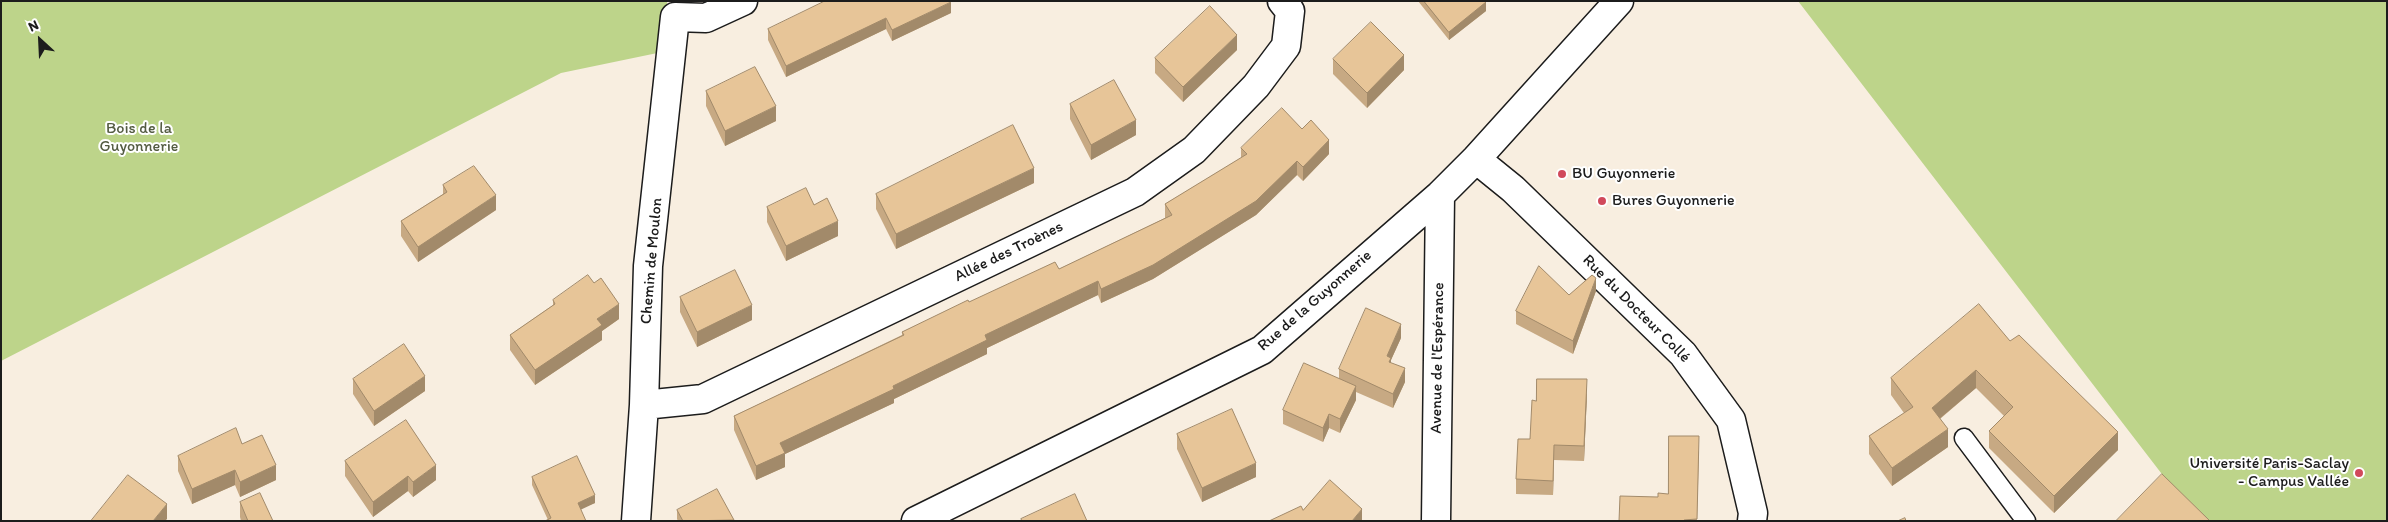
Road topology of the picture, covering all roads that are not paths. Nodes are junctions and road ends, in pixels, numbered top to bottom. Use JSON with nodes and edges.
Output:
{"nodes":[{"id":1,"x":743,"y":1,"type":"edge"},
{"id":2,"x":1282,"y":1,"type":"edge"},
{"id":3,"x":1619,"y":1,"type":"edge"},
{"id":4,"x":676,"y":9,"type":"edge"},
{"id":5,"x":1476,"y":159,"type":"junction"},
{"id":6,"x":1440,"y":194,"type":"junction"},
{"id":7,"x":644,"y":405,"type":"junction"},
{"id":8,"x":1964,"y":438,"type":"dead end"},
{"id":9,"x":636,"y":521,"type":"edge"},
{"id":10,"x":916,"y":521,"type":"edge"},
{"id":11,"x":1436,"y":521,"type":"edge"},
{"id":12,"x":1752,"y":521,"type":"edge"},
{"id":13,"x":2026,"y":521,"type":"edge"}],
"edges":[{"from":1,"to":4,"type":"street"},
{"from":2,"to":7,"type":"street","name":"Allée des Troènes"},
{"from":3,"to":5,"type":"street","name":"Rue de la Guyonnerie"},
{"from":4,"to":7,"type":"street","name":"Chemin de Moulon"},
{"from":5,"to":6,"type":"street","name":"Rue de la Guyonnerie"},
{"from":5,"to":12,"type":"street","name":"Rue du Docteur Collé"},
{"from":6,"to":10,"type":"street","name":"Rue de la Guyonnerie"},
{"from":6,"to":11,"type":"street","name":"Avenue de l'Espérance"},
{"from":7,"to":9,"type":"street","name":"Chemin de Moulon"},
{"from":8,"to":13,"type":"lane"}]}
